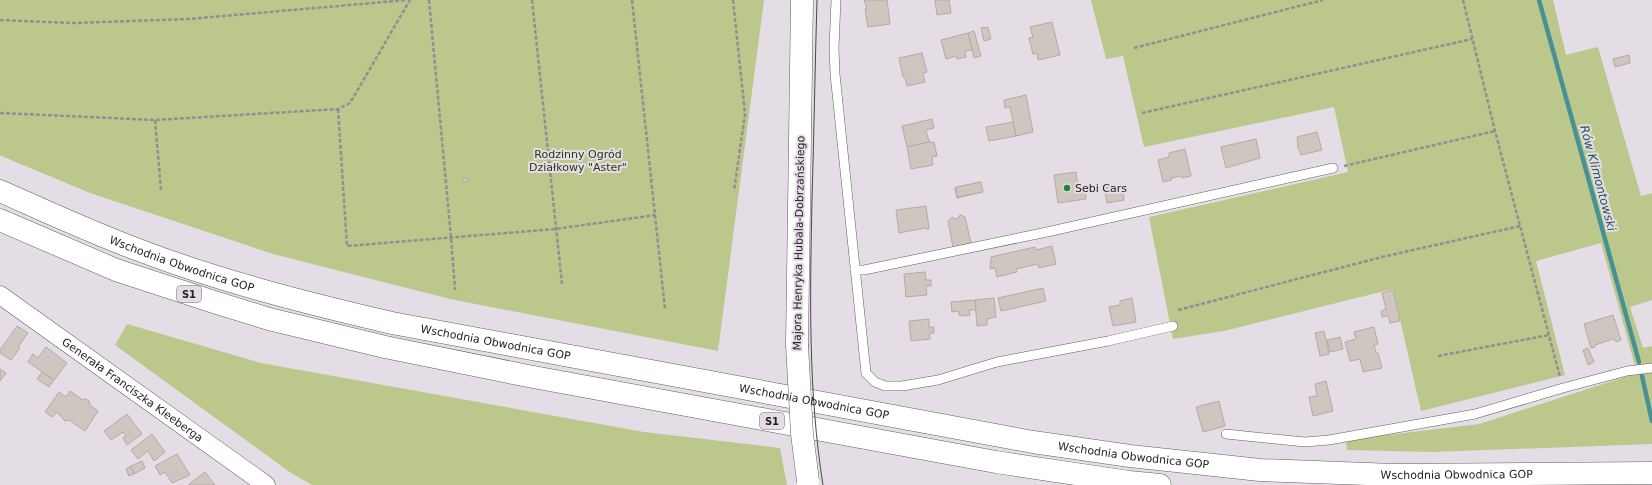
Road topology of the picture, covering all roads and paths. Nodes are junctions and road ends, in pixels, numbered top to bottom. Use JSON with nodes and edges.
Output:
{"nodes":[{"id":1,"x":407,"y":0,"type":"edge"},
{"id":2,"x":410,"y":0,"type":"edge"},
{"id":3,"x":429,"y":0,"type":"edge"},
{"id":4,"x":532,"y":0,"type":"edge"},
{"id":5,"x":632,"y":0,"type":"edge"},
{"id":6,"x":733,"y":0,"type":"edge"},
{"id":7,"x":802,"y":0,"type":"edge"},
{"id":8,"x":836,"y":0,"type":"edge"},
{"id":9,"x":1323,"y":0,"type":"edge"},
{"id":10,"x":1462,"y":0,"type":"edge"},
{"id":11,"x":0,"y":20,"type":"edge"},
{"id":12,"x":1472,"y":39,"type":"junction"},
{"id":13,"x":1134,"y":48,"type":"dead end"},
{"id":14,"x":338,"y":109,"type":"junction"},
{"id":15,"x":1142,"y":113,"type":"dead end"},
{"id":16,"x":0,"y":114,"type":"edge"},
{"id":17,"x":155,"y":120,"type":"junction"},
{"id":18,"x":1495,"y":131,"type":"junction"},
{"id":19,"x":1333,"y":168,"type":"joint"},
{"id":20,"x":161,"y":190,"type":"dead end"},
{"id":21,"x":0,"y":191,"type":"edge"},
{"id":22,"x":734,"y":191,"type":"dead end"},
{"id":23,"x":656,"y":215,"type":"junction"},
{"id":24,"x":0,"y":220,"type":"edge"},
{"id":25,"x":1520,"y":226,"type":"junction"},
{"id":26,"x":556,"y":229,"type":"junction"},
{"id":27,"x":451,"y":237,"type":"junction"},
{"id":28,"x":855,"y":270,"type":"junction"},
{"id":29,"x":562,"y":284,"type":"dead end"},
{"id":30,"x":454,"y":290,"type":"dead end"},
{"id":31,"x":0,"y":295,"type":"edge"},
{"id":32,"x":665,"y":309,"type":"dead end"},
{"id":33,"x":1178,"y":310,"type":"dead end"},
{"id":34,"x":1173,"y":326,"type":"dead end"},
{"id":35,"x":1549,"y":335,"type":"junction"},
{"id":36,"x":1438,"y":356,"type":"dead end"},
{"id":37,"x":1652,"y":368,"type":"edge"},
{"id":38,"x":1563,"y":388,"type":"junction"},
{"id":39,"x":1226,"y":434,"type":"dead end"},
{"id":40,"x":1652,"y":473,"type":"edge"},
{"id":41,"x":808,"y":483,"type":"edge"},
{"id":42,"x":266,"y":485,"type":"edge"},
{"id":43,"x":1160,"y":485,"type":"edge"}],
"edges":[{"from":1,"to":11,"type":"path"},
{"from":2,"to":14,"type":"path"},
{"from":3,"to":27,"type":"path"},
{"from":4,"to":26,"type":"path"},
{"from":5,"to":23,"type":"path"},
{"from":6,"to":22,"type":"path"},
{"from":7,"to":41,"type":"main road","name":"Majora Henryka Hubala-Dobrzańskiego","bridge":true},
{"from":8,"to":28,"type":"lane"},
{"from":9,"to":13,"type":"path"},
{"from":10,"to":12,"type":"path"},
{"from":12,"to":15,"type":"path"},
{"from":12,"to":18,"type":"path"},
{"from":14,"to":17,"type":"path"},
{"from":14,"to":27,"type":"path"},
{"from":16,"to":17,"type":"path"},
{"from":17,"to":20,"type":"path"},
{"from":18,"to":19,"type":"path"},
{"from":18,"to":25,"type":"path"},
{"from":19,"to":28,"type":"lane"},
{"from":21,"to":40,"type":"main road","name":"Wschodnia Obwodnica GOP","number":"S1"},
{"from":23,"to":26,"type":"path"},
{"from":23,"to":32,"type":"path"},
{"from":24,"to":43,"type":"main road","number":"S1"},
{"from":25,"to":33,"type":"path"},
{"from":25,"to":35,"type":"path"},
{"from":26,"to":27,"type":"path"},
{"from":26,"to":29,"type":"path"},
{"from":27,"to":30,"type":"path"},
{"from":28,"to":34,"type":"lane"},
{"from":31,"to":42,"type":"street","name":"Generała Franciszka Kleeberga"},
{"from":35,"to":36,"type":"path"},
{"from":35,"to":38,"type":"path"},
{"from":37,"to":38,"type":"lane"},
{"from":38,"to":39,"type":"lane"}]}
